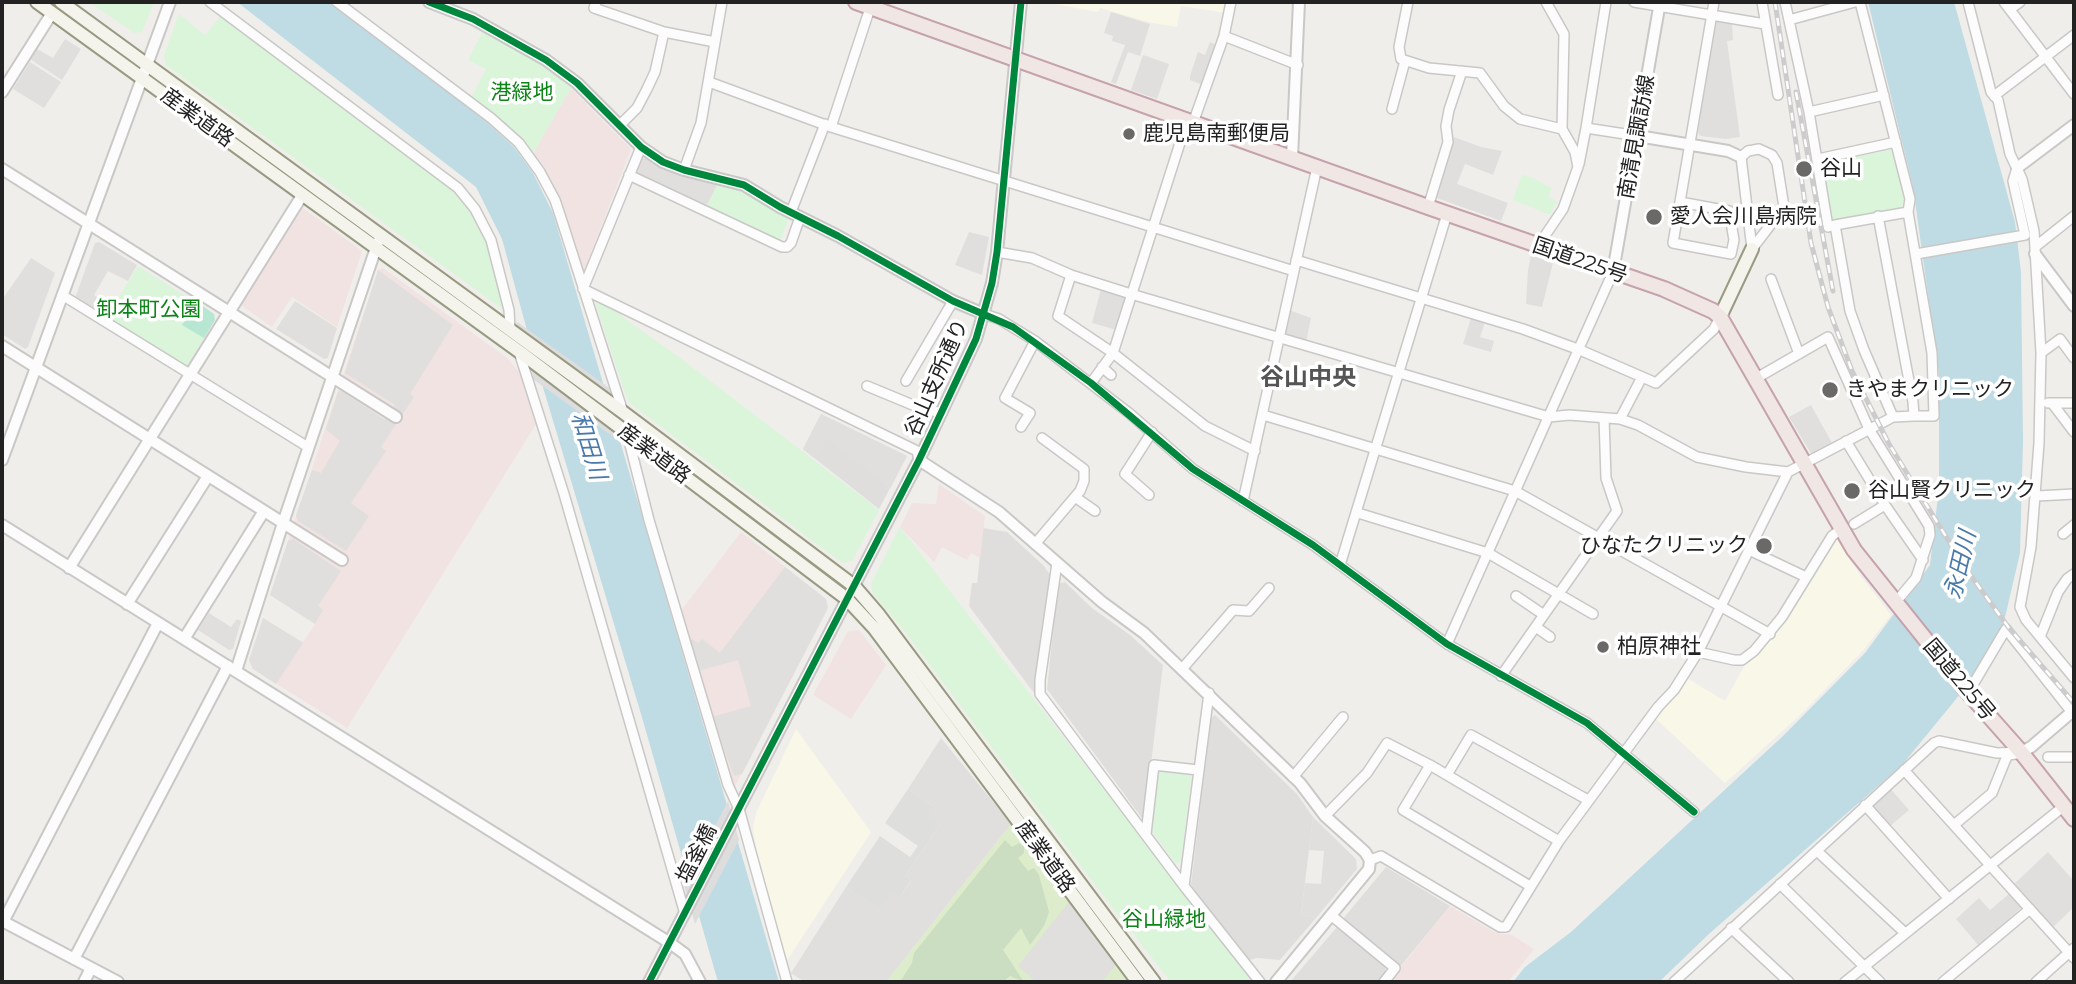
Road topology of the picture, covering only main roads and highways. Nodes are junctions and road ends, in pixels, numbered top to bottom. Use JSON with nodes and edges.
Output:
{"nodes":[{"id":1,"x":37,"y":2,"type":"edge"},
{"id":2,"x":61,"y":2,"type":"edge"},
{"id":3,"x":856,"y":2,"type":"edge"},
{"id":4,"x":872,"y":4,"type":"edge"},
{"id":5,"x":378,"y":242,"type":"junction"},
{"id":6,"x":1752,"y":249,"type":"road end"},
{"id":7,"x":1720,"y":317,"type":"junction"},
{"id":8,"x":521,"y":349,"type":"junction"},
{"id":9,"x":2074,"y":819,"type":"edge"},
{"id":10,"x":1138,"y":982,"type":"edge"},
{"id":11,"x":1154,"y":982,"type":"edge"}],
"edges":[{"from":1,"to":5,"type":"main road","name":"産業道路"},
{"from":2,"to":5,"type":"main road","name":"産業道路"},
{"from":3,"to":4,"type":"highway","name":"国道225号"},
{"from":4,"to":7,"type":"highway","name":"国道225号"},
{"from":5,"to":8,"type":"main road","name":"産業道路"},
{"from":5,"to":8,"type":"main road","name":"産業道路"},
{"from":6,"to":7,"type":"main road"},
{"from":7,"to":9,"type":"highway","name":"国道225号"},
{"from":8,"to":10,"type":"main road","name":"産業道路"},
{"from":8,"to":11,"type":"main road","name":"産業道路"}]}
